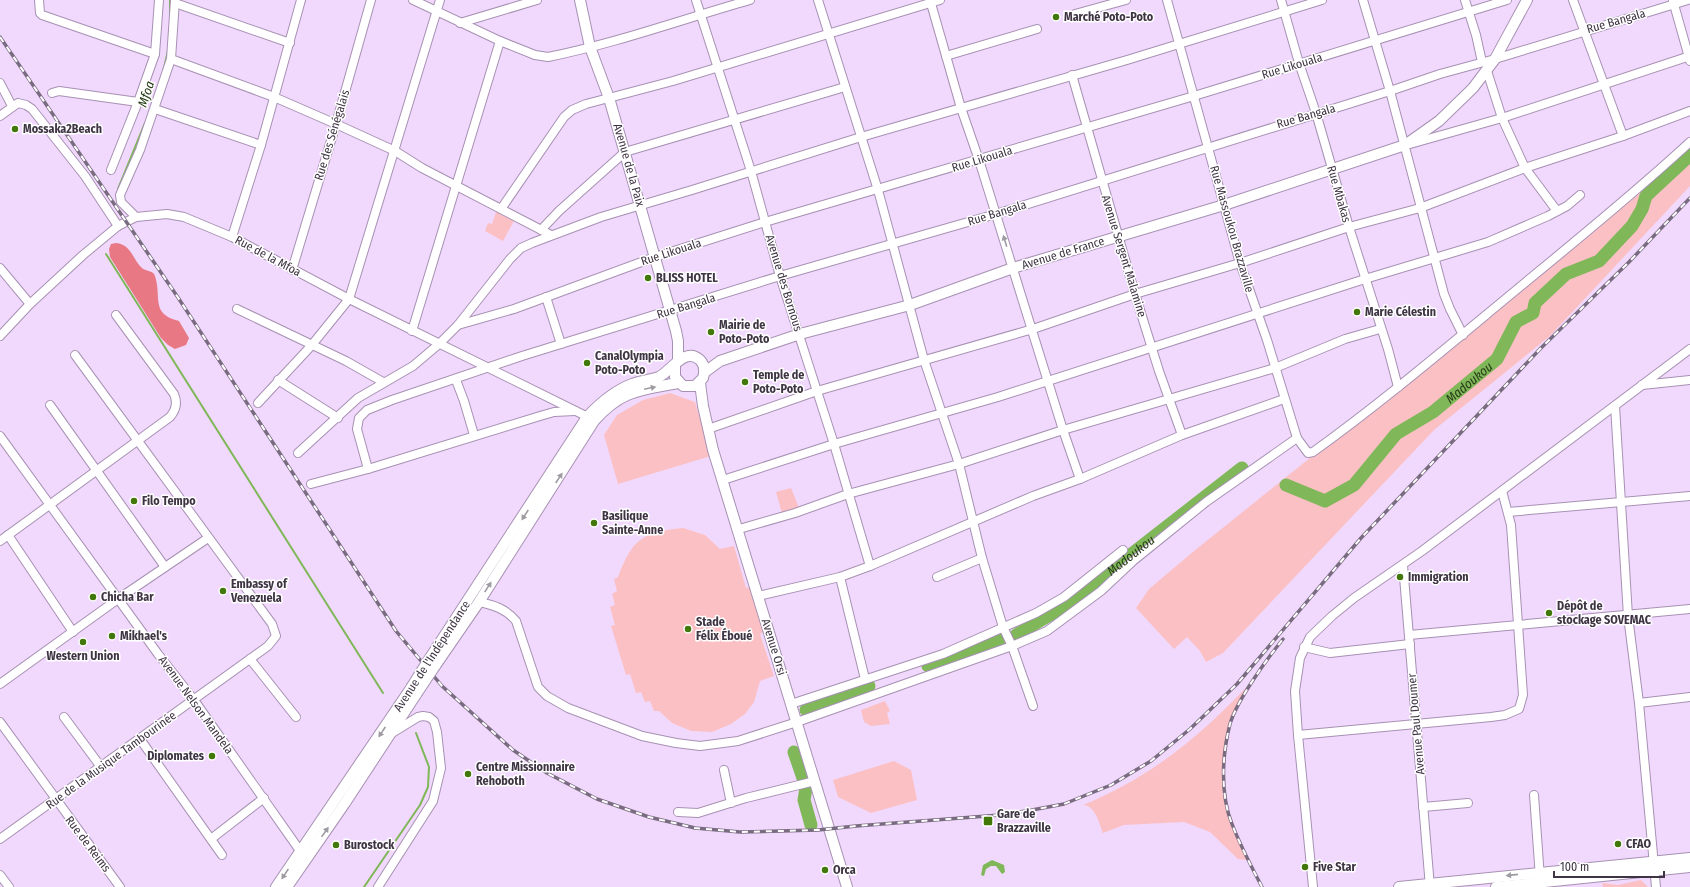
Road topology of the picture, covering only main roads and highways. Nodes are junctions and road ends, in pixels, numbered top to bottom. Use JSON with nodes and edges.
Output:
{"nodes":[{"id":1,"x":580,"y":0,"type":"edge"},
{"id":2,"x":1527,"y":0,"type":"edge"},
{"id":3,"x":676,"y":331,"type":"junction"},
{"id":4,"x":698,"y":359,"type":"junction"},
{"id":5,"x":720,"y":361,"type":"junction"},
{"id":6,"x":677,"y":362,"type":"junction"},
{"id":7,"x":705,"y":372,"type":"junction"},
{"id":8,"x":700,"y":382,"type":"junction"},
{"id":9,"x":678,"y":383,"type":"junction"},
{"id":10,"x":689,"y":387,"type":"junction"},
{"id":11,"x":703,"y":406,"type":"junction"},
{"id":12,"x":589,"y":422,"type":"junction"},
{"id":13,"x":432,"y":664,"type":"junction"},
{"id":14,"x":414,"y":690,"type":"junction"},
{"id":15,"x":304,"y":855,"type":"junction"},
{"id":16,"x":1690,"y":858,"type":"edge"},
{"id":17,"x":1655,"y":866,"type":"junction"},
{"id":18,"x":1690,"y":867,"type":"edge"},
{"id":19,"x":1540,"y":880,"type":"edge"},
{"id":20,"x":1467,"y":883,"type":"edge"},
{"id":21,"x":1430,"y":885,"type":"edge"},
{"id":22,"x":276,"y":887,"type":"edge"},
{"id":23,"x":287,"y":887,"type":"edge"},
{"id":24,"x":847,"y":887,"type":"edge"},
{"id":25,"x":1399,"y":887,"type":"edge"},
{"id":26,"x":1496,"y":887,"type":"edge"}],
"edges":[{"from":1,"to":3,"type":"main road","name":"Avenue de la Paix"},
{"from":2,"to":5,"type":"main road","name":"Avenue de France"},
{"from":3,"to":4,"type":"main road"},
{"from":3,"to":6,"type":"main road"},
{"from":4,"to":5,"type":"main road"},
{"from":4,"to":6,"type":"main road"},
{"from":4,"to":7,"type":"main road"},
{"from":5,"to":7,"type":"main road"},
{"from":6,"to":9,"type":"main road"},
{"from":6,"to":12,"type":"main road","name":"Avenue de l'Indépendance"},
{"from":7,"to":8,"type":"main road"},
{"from":8,"to":10,"type":"main road"},
{"from":8,"to":11,"type":"main road","name":"Avenue Orsi"},
{"from":9,"to":10,"type":"main road"},
{"from":12,"to":9,"type":"main road","name":"Avenue de l'Indépendance","one_way":true},
{"from":10,"to":11,"type":"main road"},
{"from":11,"to":24,"type":"main road","name":"Avenue Orsi"},
{"from":12,"to":13,"type":"main road","name":"Avenue de l'Indépendance","one_way":true},
{"from":13,"to":12,"type":"main road","name":"Avenue de l'Indépendance","one_way":true},
{"from":13,"to":14,"type":"main road","name":"Avenue de l'Indépendance","bridge":true},
{"from":14,"to":15,"type":"main road","name":"Avenue de l'Indépendance","one_way":true},
{"from":15,"to":14,"type":"main road","name":"Avenue de l'Indépendance","one_way":true},
{"from":15,"to":22,"type":"main road","name":"Avenue de l'Indépendance","one_way":true},
{"from":15,"to":23,"type":"main road","name":"Avenue de l'Indépendance"},
{"from":16,"to":17,"type":"main road"},
{"from":17,"to":18,"type":"main road"},
{"from":17,"to":19,"type":"main road"},
{"from":19,"to":20,"type":"main road","one_way":true},
{"from":19,"to":26,"type":"main road"},
{"from":20,"to":21,"type":"main road"},
{"from":21,"to":25,"type":"main road"}]}
